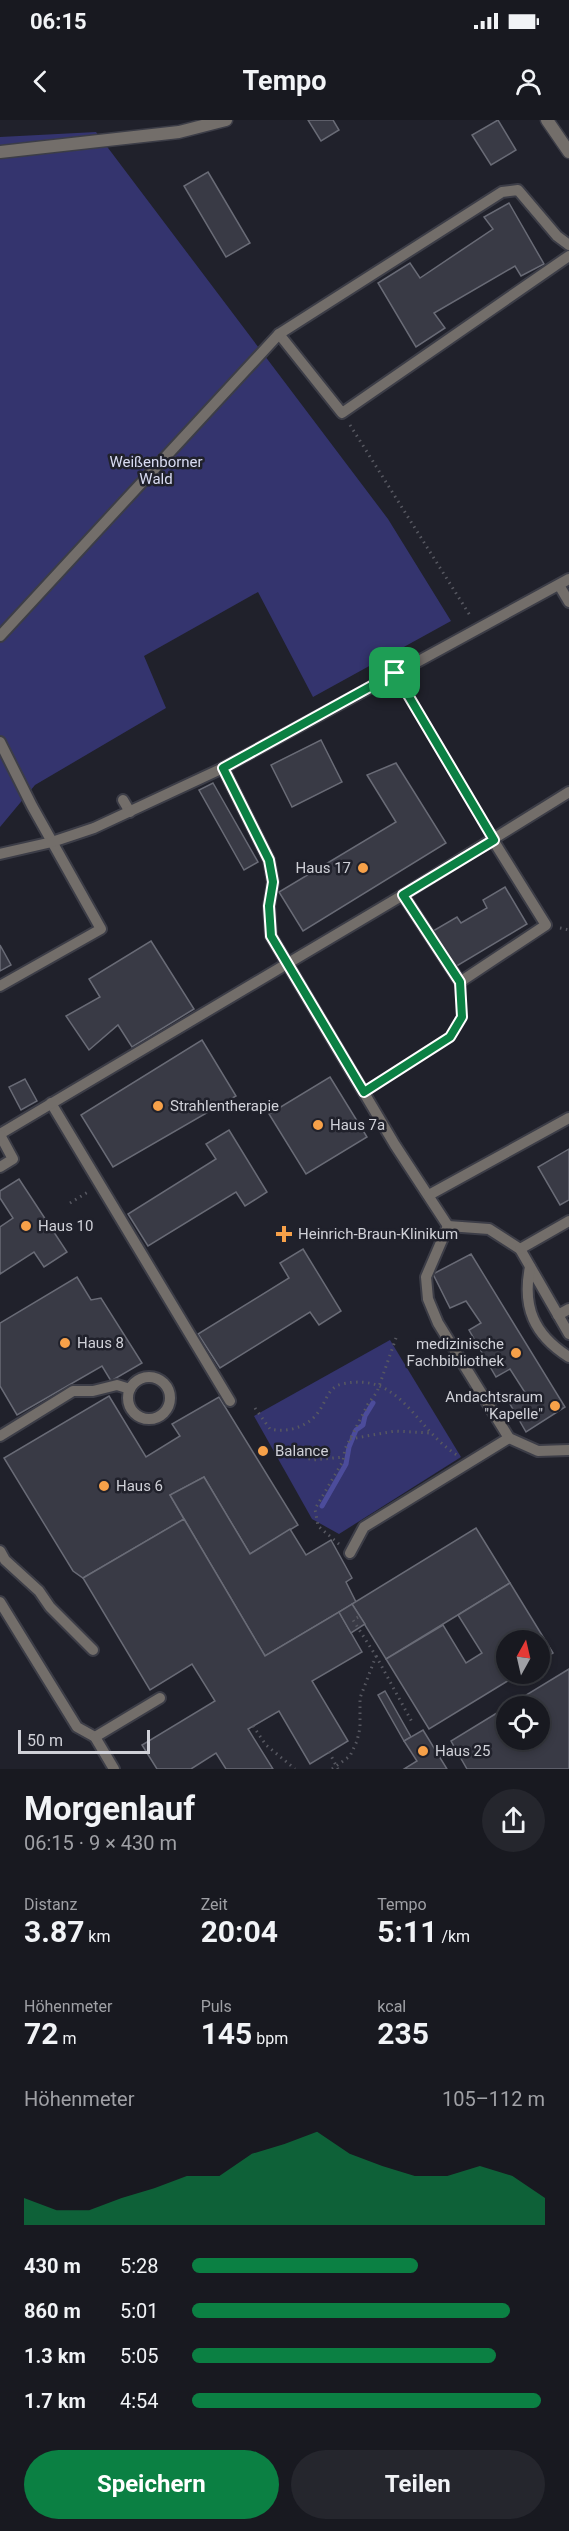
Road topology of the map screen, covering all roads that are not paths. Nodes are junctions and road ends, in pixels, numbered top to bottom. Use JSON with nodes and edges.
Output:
{"nodes":[{"id":1,"x":226,"y":120,"type":"edge"},
{"id":2,"x":547,"y":120,"type":"edge"},
{"id":3,"x":0,"y":152,"type":"edge"},
{"id":4,"x":569,"y":152,"type":"edge"},
{"id":5,"x":569,"y":244,"type":"edge"},
{"id":6,"x":569,"y":256,"type":"edge"},
{"id":7,"x":279,"y":334,"type":"junction"},
{"id":8,"x":564,"y":582,"type":"edge"},
{"id":9,"x":569,"y":602,"type":"edge"},
{"id":10,"x":0,"y":636,"type":"edge"},
{"id":11,"x":0,"y":742,"type":"edge"},
{"id":12,"x":223,"y":768,"type":"junction"},
{"id":13,"x":569,"y":792,"type":"edge"},
{"id":14,"x":123,"y":800,"type":"dead end"},
{"id":15,"x":130,"y":812,"type":"junction"},
{"id":16,"x":494,"y":840,"type":"junction"},
{"id":17,"x":52,"y":842,"type":"junction"},
{"id":18,"x":0,"y":854,"type":"edge"},
{"id":19,"x":403,"y":895,"type":"junction"},
{"id":20,"x":288,"y":964,"type":"junction"},
{"id":21,"x":0,"y":986,"type":"edge"},
{"id":22,"x":51,"y":1103,"type":"junction"},
{"id":23,"x":569,"y":1119,"type":"edge"},
{"id":24,"x":0,"y":1134,"type":"edge"},
{"id":25,"x":0,"y":1167,"type":"edge"},
{"id":26,"x":429,"y":1195,"type":"junction"},
{"id":27,"x":569,"y":1221,"type":"edge"},
{"id":28,"x":448,"y":1226,"type":"junction"},
{"id":29,"x":520,"y":1249,"type":"junction"},
{"id":30,"x":530,"y":1267,"type":"junction"},
{"id":31,"x":569,"y":1308,"type":"edge"},
{"id":32,"x":558,"y":1315,"type":"junction"},
{"id":33,"x":569,"y":1334,"type":"edge"},
{"id":34,"x":569,"y":1357,"type":"edge"},
{"id":35,"x":130,"y":1389,"type":"junction"},
{"id":36,"x":230,"y":1401,"type":"dead end"},
{"id":37,"x":0,"y":1436,"type":"edge"},
{"id":38,"x":509,"y":1438,"type":"junction"},
{"id":39,"x":569,"y":1450,"type":"edge"},
{"id":40,"x":0,"y":1551,"type":"edge"},
{"id":41,"x":350,"y":1553,"type":"road end"},
{"id":42,"x":0,"y":1602,"type":"edge"},
{"id":43,"x":93,"y":1650,"type":"dead end"},
{"id":44,"x":160,"y":1698,"type":"dead end"},
{"id":45,"x":94,"y":1737,"type":"junction"},
{"id":46,"x":114,"y":1769,"type":"edge"}],
"edges":[{"from":1,"to":3,"type":"street"},
{"from":2,"to":4,"type":"street"},
{"from":5,"to":7,"type":"lane"},
{"from":6,"to":7,"type":"lane"},
{"from":7,"to":10,"type":"lane"},
{"from":8,"to":9,"type":"lane"},
{"from":8,"to":12,"type":"lane"},
{"from":11,"to":17,"type":"lane"},
{"from":12,"to":15,"type":"lane"},
{"from":12,"to":20,"type":"lane"},
{"from":13,"to":16,"type":"lane"},
{"from":14,"to":15,"type":"lane"},
{"from":15,"to":17,"type":"lane"},
{"from":16,"to":19,"type":"lane"},
{"from":16,"to":19,"type":"lane"},
{"from":17,"to":18,"type":"lane"},
{"from":17,"to":21,"type":"lane"},
{"from":19,"to":20,"type":"lane"},
{"from":20,"to":22,"type":"lane"},
{"from":20,"to":26,"type":"lane"},
{"from":22,"to":24,"type":"lane"},
{"from":22,"to":36,"type":"lane"},
{"from":23,"to":26,"type":"lane"},
{"from":24,"to":25,"type":"lane"},
{"from":26,"to":28,"type":"lane"},
{"from":27,"to":29,"type":"lane"},
{"from":28,"to":29,"type":"lane"},
{"from":28,"to":38,"type":"lane"},
{"from":29,"to":30,"type":"lane"},
{"from":30,"to":32,"type":"lane"},
{"from":30,"to":34,"type":"lane"},
{"from":31,"to":32,"type":"lane"},
{"from":32,"to":33,"type":"lane"},
{"from":35,"to":35,"type":"lane"},
{"from":35,"to":37,"type":"lane"},
{"from":38,"to":39,"type":"lane"},
{"from":38,"to":41,"type":"lane"},
{"from":40,"to":43,"type":"lane"},
{"from":42,"to":45,"type":"lane"},
{"from":44,"to":45,"type":"lane"},
{"from":45,"to":46,"type":"lane"}]}
